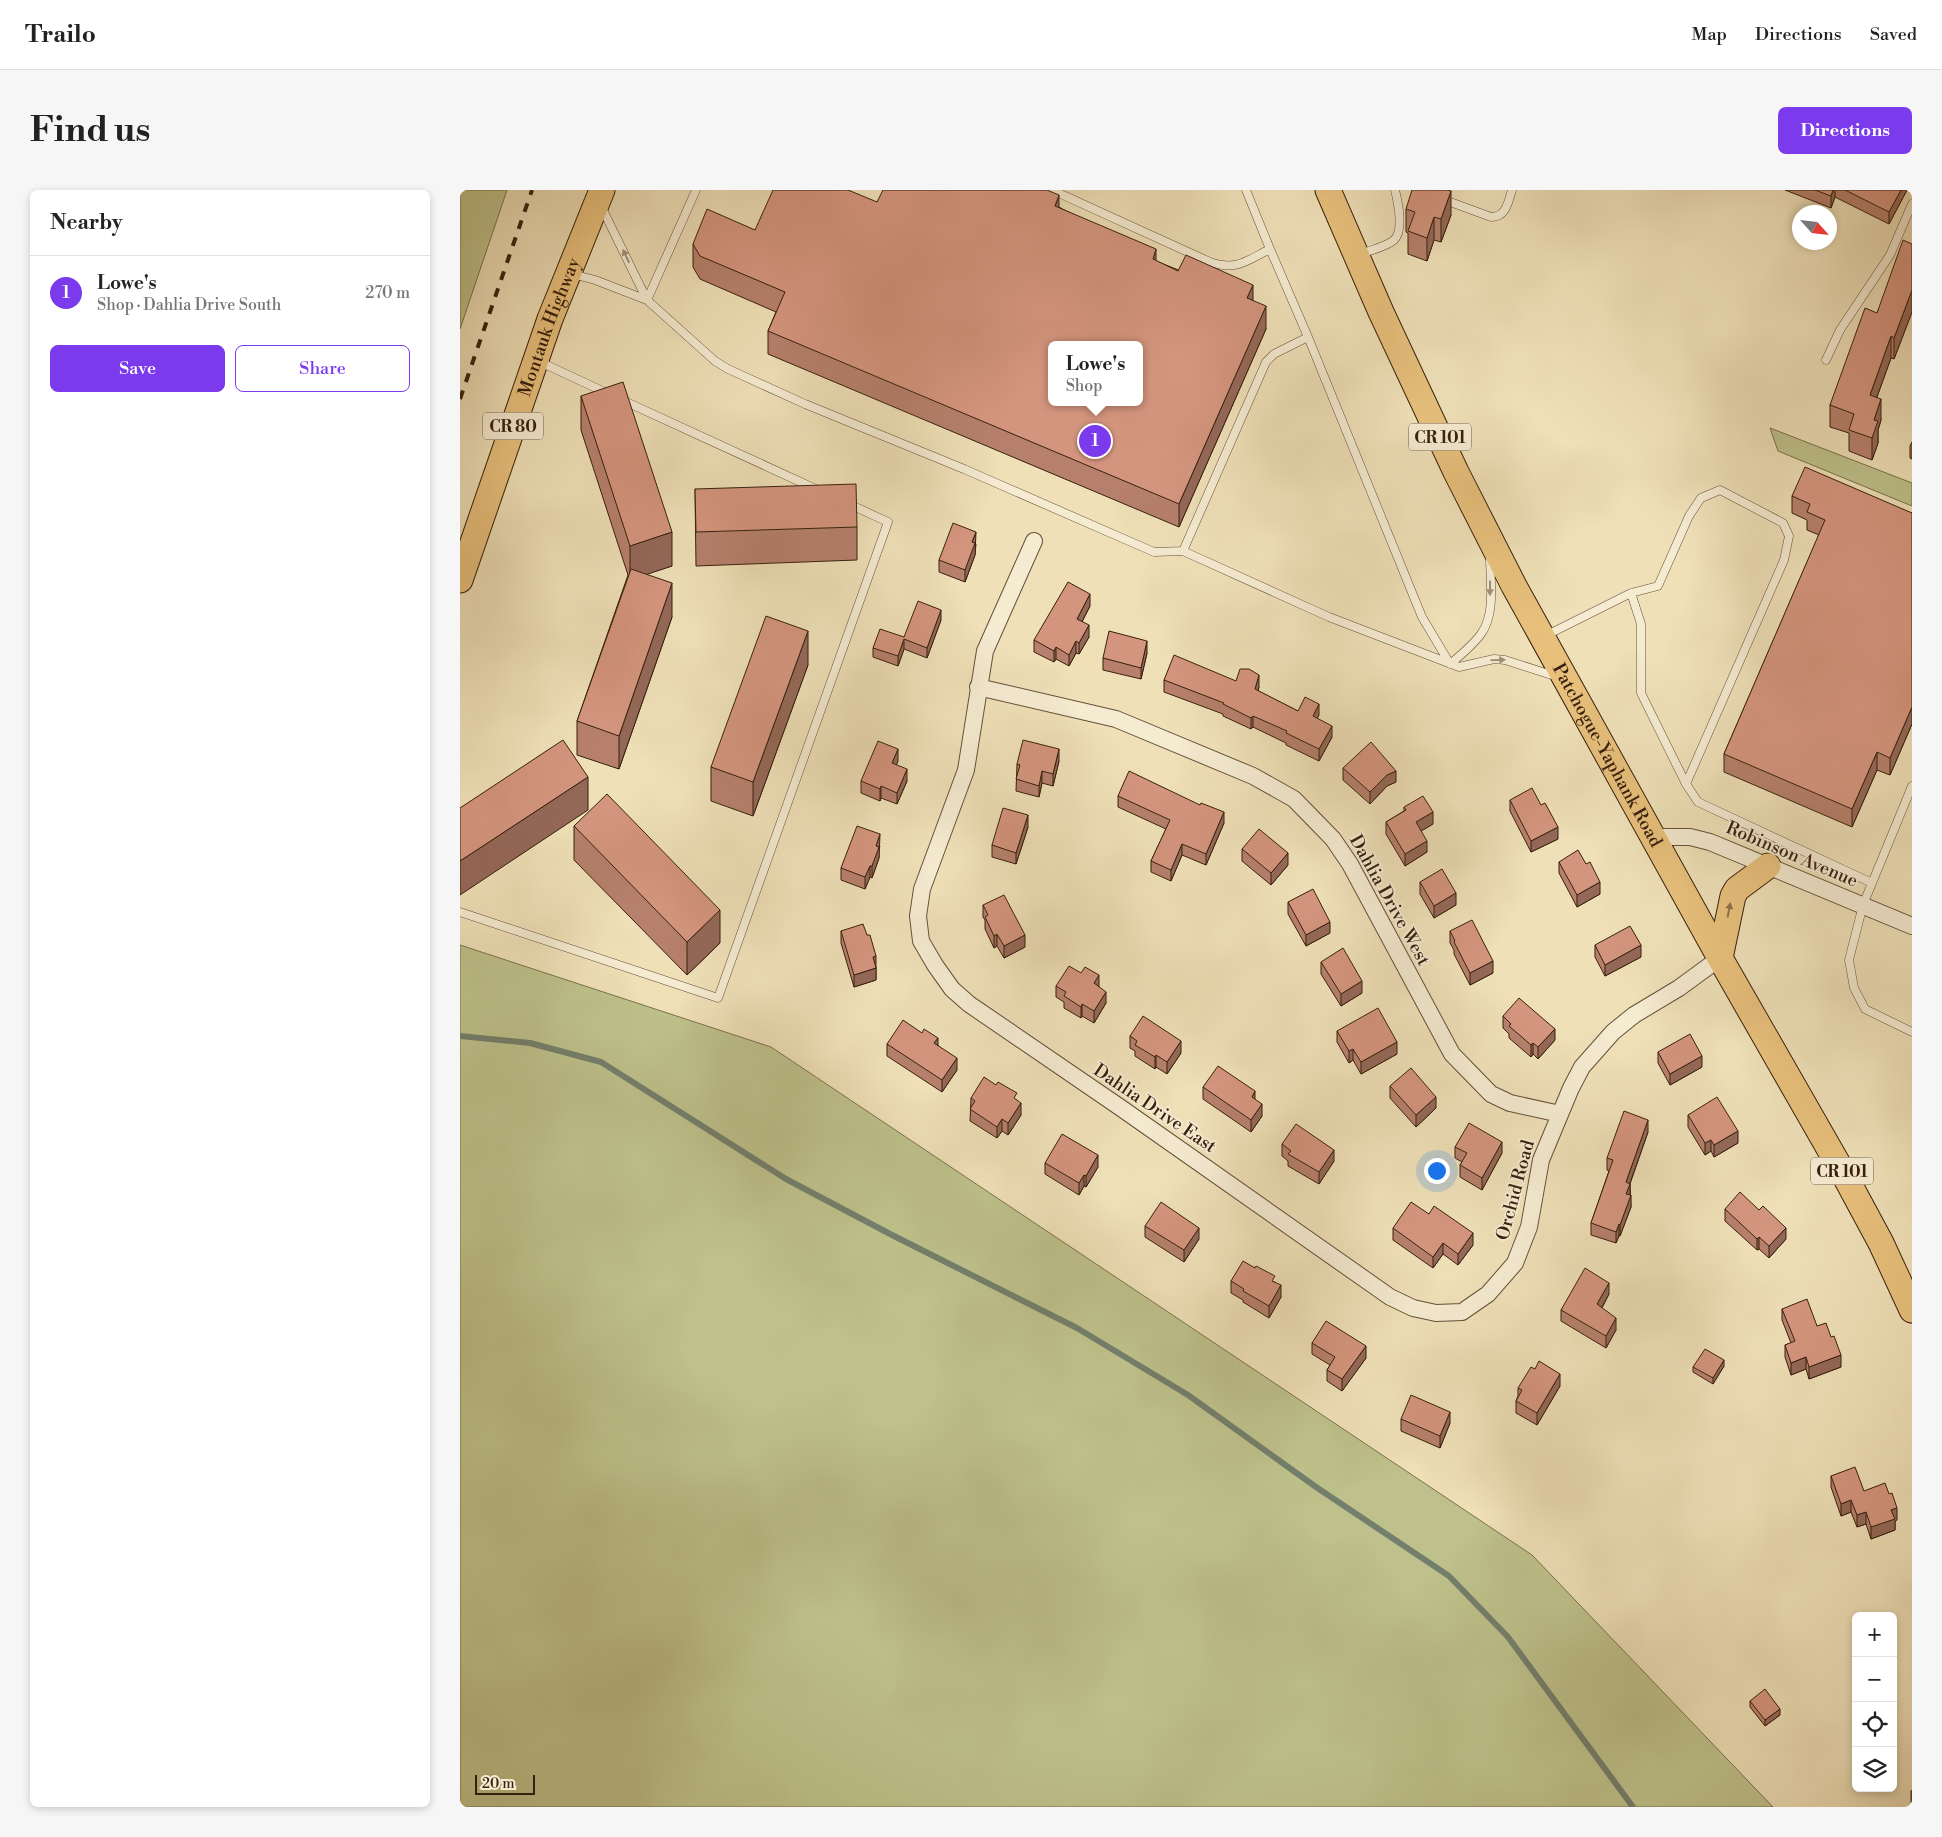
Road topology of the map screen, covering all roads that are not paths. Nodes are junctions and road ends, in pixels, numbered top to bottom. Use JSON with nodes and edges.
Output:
{"nodes":[{"id":1,"x":696,"y":190,"type":"edge"},
{"id":2,"x":1052,"y":190,"type":"edge"},
{"id":3,"x":1246,"y":190,"type":"edge"},
{"id":4,"x":1328,"y":190,"type":"edge"},
{"id":5,"x":1395,"y":190,"type":"edge"},
{"id":6,"x":1512,"y":190,"type":"edge"},
{"id":7,"x":600,"y":195,"type":"edge"},
{"id":8,"x":1435,"y":197,"type":"edge"},
{"id":9,"x":1912,"y":204,"type":"edge"},
{"id":10,"x":1270,"y":249,"type":"junction"},
{"id":11,"x":1356,"y":256,"type":"junction"},
{"id":12,"x":568,"y":272,"type":"junction"},
{"id":13,"x":647,"y":300,"type":"junction"},
{"id":14,"x":1308,"y":337,"type":"junction"},
{"id":15,"x":535,"y":360,"type":"junction"},
{"id":16,"x":1826,"y":360,"type":"dead end"},
{"id":17,"x":824,"y":493,"type":"edge"},
{"id":18,"x":842,"y":501,"type":"edge"},
{"id":19,"x":1490,"y":539,"type":"junction"},
{"id":20,"x":1034,"y":541,"type":"dead end"},
{"id":21,"x":1183,"y":551,"type":"junction"},
{"id":22,"x":460,"y":580,"type":"edge"},
{"id":23,"x":1631,"y":593,"type":"junction"},
{"id":24,"x":1542,"y":637,"type":"junction"},
{"id":25,"x":1450,"y":664,"type":"junction"},
{"id":26,"x":1564,"y":679,"type":"junction"},
{"id":27,"x":978,"y":688,"type":"junction"},
{"id":28,"x":1686,"y":784,"type":"junction"},
{"id":29,"x":1912,"y":786,"type":"edge"},
{"id":30,"x":1653,"y":837,"type":"junction"},
{"id":31,"x":1768,"y":866,"type":"junction"},
{"id":32,"x":1872,"y":883,"type":"junction"},
{"id":33,"x":1863,"y":905,"type":"junction"},
{"id":34,"x":460,"y":912,"type":"edge"},
{"id":35,"x":1912,"y":926,"type":"edge"},
{"id":36,"x":1720,"y":958,"type":"junction"},
{"id":37,"x":1912,"y":1032,"type":"edge"},
{"id":38,"x":1560,"y":1114,"type":"junction"},
{"id":39,"x":1361,"y":1275,"type":"joint"},
{"id":40,"x":1912,"y":1310,"type":"edge"}],
"edges":[{"from":1,"to":13,"type":"lane"},
{"from":2,"to":10,"type":"lane"},
{"from":3,"to":10,"type":"lane"},
{"from":4,"to":11,"type":"main road","name":"Patchogue-Yaphank Road","number":"CR 101"},
{"from":5,"to":11,"type":"lane"},
{"from":6,"to":8,"type":"lane"},
{"from":7,"to":12,"type":"main road","name":"Montauk Highway","number":"CR 80"},
{"from":13,"to":7,"type":"lane","one_way":true},
{"from":9,"to":16,"type":"lane"},
{"from":10,"to":14,"type":"lane"},
{"from":11,"to":19,"type":"main road","name":"Patchogue-Yaphank Road","number":"CR 101"},
{"from":12,"to":13,"type":"lane"},
{"from":12,"to":15,"type":"main road","name":"Montauk Highway","number":"CR 80"},
{"from":13,"to":21,"type":"lane"},
{"from":14,"to":21,"type":"lane"},
{"from":14,"to":25,"type":"lane"},
{"from":15,"to":17,"type":"lane"},
{"from":15,"to":22,"type":"main road","name":"Montauk Highway","number":"CR 80"},
{"from":18,"to":34,"type":"lane"},
{"from":19,"to":24,"type":"main road","name":"Patchogue-Yaphank Road","number":"CR 101"},
{"from":19,"to":25,"type":"lane","one_way":true},
{"from":20,"to":27,"type":"street","name":"Dahlia Drive East"},
{"from":21,"to":25,"type":"lane"},
{"from":23,"to":24,"type":"lane"},
{"from":23,"to":28,"type":"lane"},
{"from":23,"to":28,"type":"lane"},
{"from":24,"to":26,"type":"main road","name":"Patchogue-Yaphank Road","number":"CR 101"},
{"from":25,"to":26,"type":"lane","one_way":true},
{"from":26,"to":30,"type":"main road","name":"Patchogue-Yaphank Road","number":"CR 101"},
{"from":27,"to":38,"type":"street","name":"Dahlia Drive West"},
{"from":27,"to":39,"type":"street","name":"Dahlia Drive East"},
{"from":28,"to":32,"type":"lane"},
{"from":29,"to":32,"type":"lane"},
{"from":30,"to":31,"type":"street","name":"Robinson Avenue"},
{"from":30,"to":36,"type":"main road","name":"Patchogue-Yaphank Road","number":"CR 101"},
{"from":31,"to":33,"type":"street","name":"Robinson Avenue"},
{"from":36,"to":31,"type":"main road","one_way":true},
{"from":32,"to":33,"type":"lane"},
{"from":33,"to":35,"type":"street","name":"Robinson Avenue"},
{"from":33,"to":37,"type":"lane"},
{"from":36,"to":38,"type":"street","name":"Orchid Road"},
{"from":36,"to":40,"type":"main road","name":"Patchogue-Yaphank Road","number":"CR 101"},
{"from":38,"to":39,"type":"street","name":"Orchid Road"}]}
